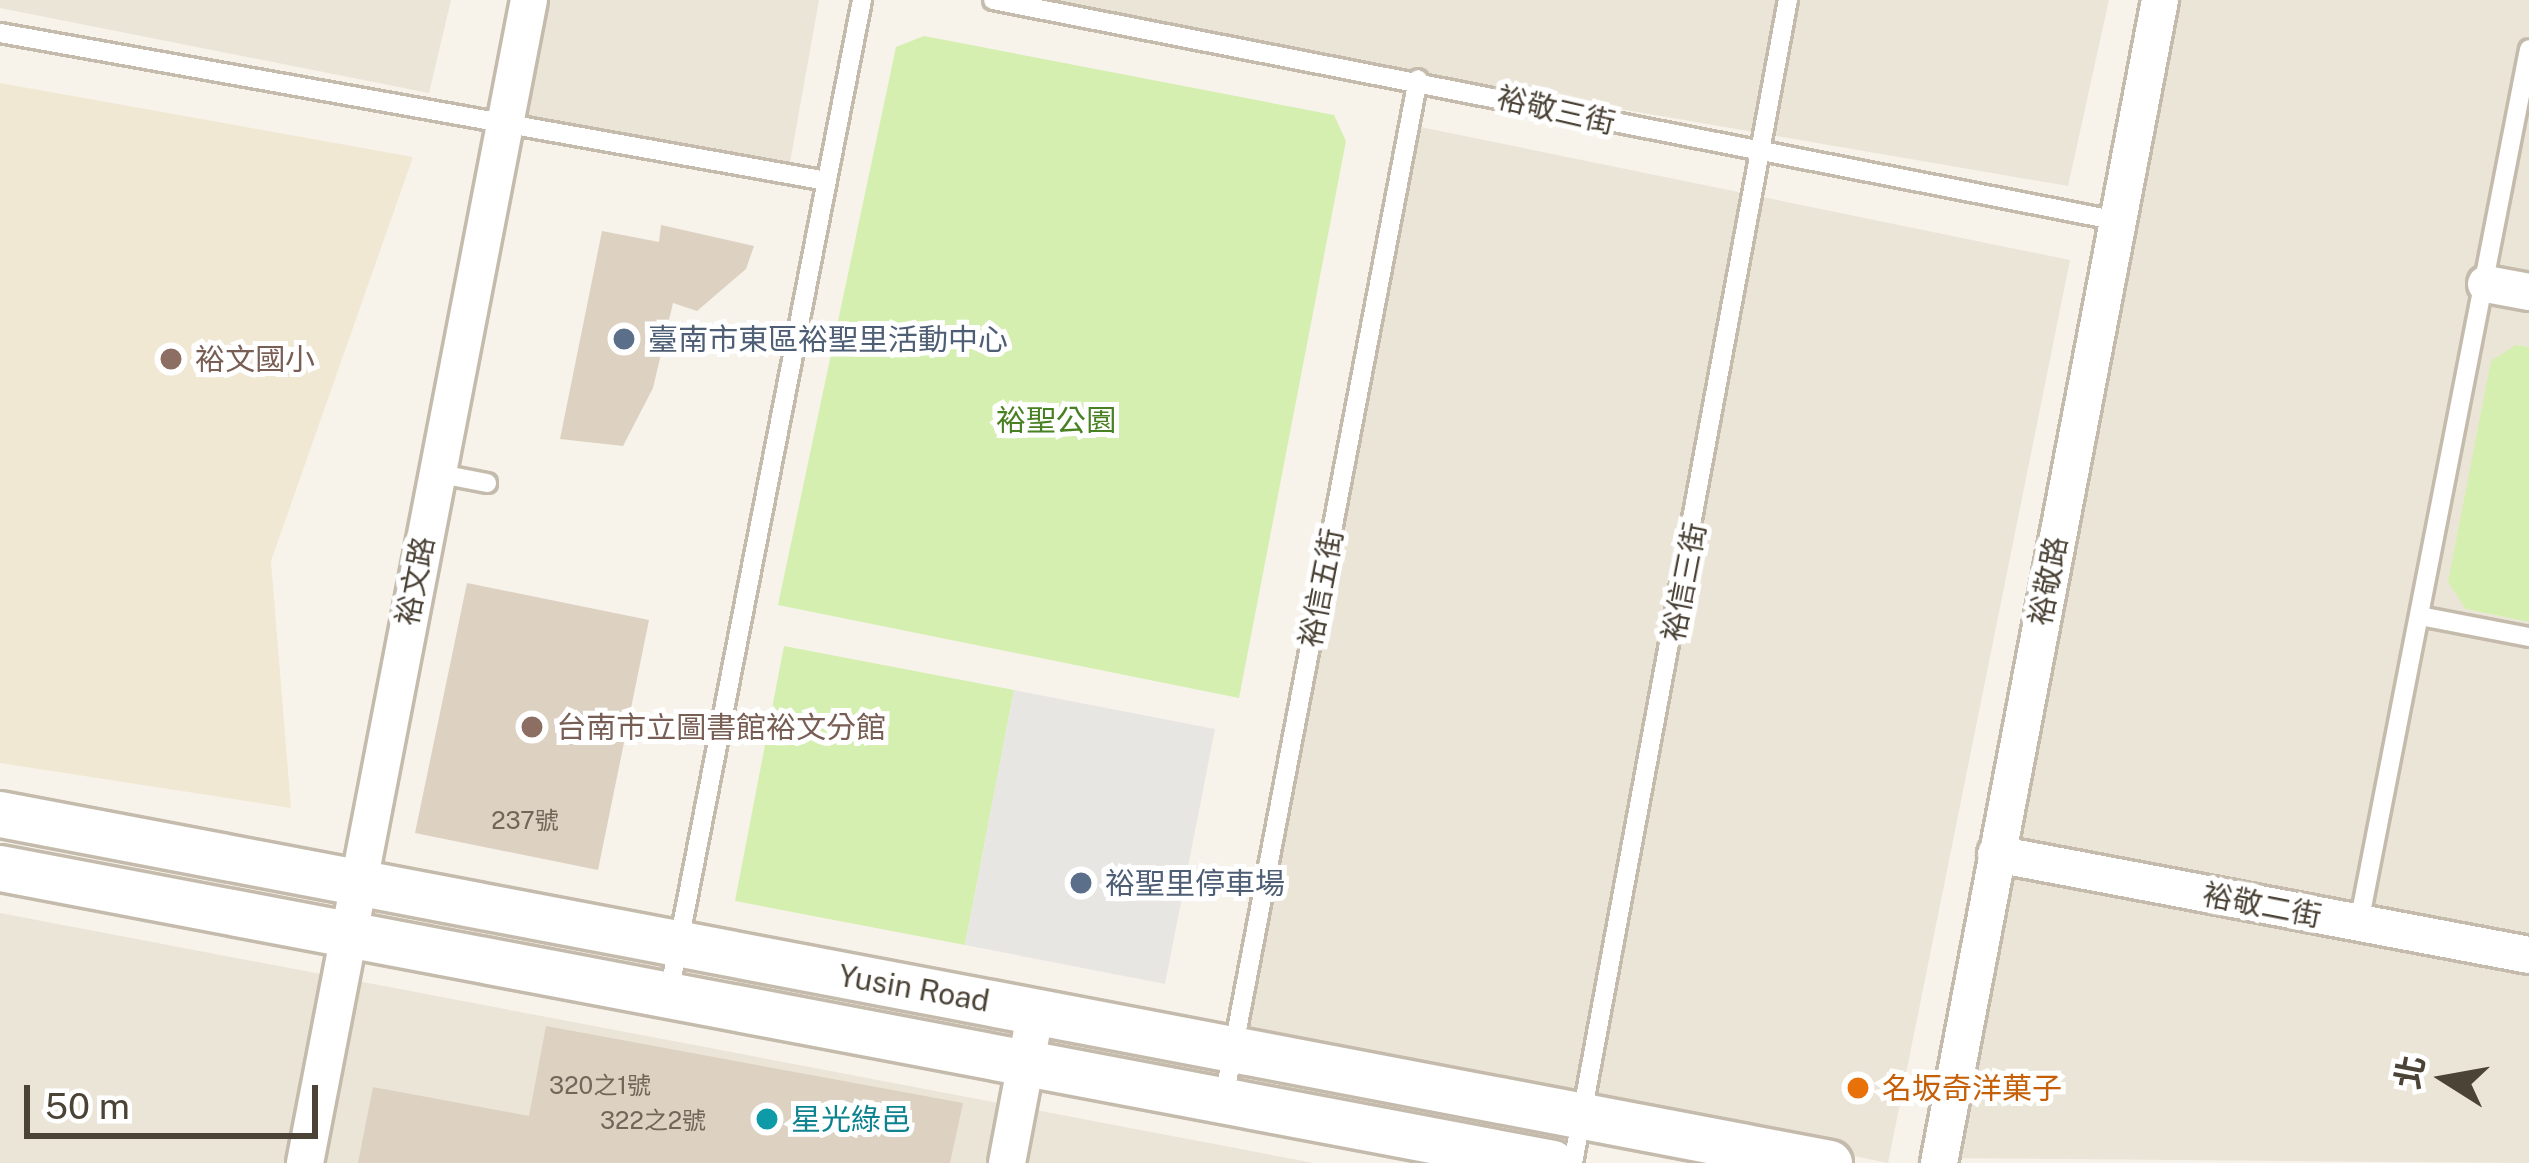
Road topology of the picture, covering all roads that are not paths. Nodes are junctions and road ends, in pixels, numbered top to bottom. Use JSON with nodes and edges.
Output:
{"nodes":[{"id":1,"x":530,"y":0,"type":"edge"},
{"id":2,"x":862,"y":0,"type":"edge"},
{"id":3,"x":993,"y":0,"type":"edge"},
{"id":4,"x":1788,"y":0,"type":"edge"},
{"id":5,"x":2160,"y":0,"type":"edge"},
{"id":6,"x":0,"y":33,"type":"edge"},
{"id":7,"x":2529,"y":50,"type":"edge"},
{"id":8,"x":1418,"y":80,"type":"junction"},
{"id":9,"x":507,"y":123,"type":"junction"},
{"id":10,"x":1767,"y":150,"type":"junction"},
{"id":11,"x":827,"y":181,"type":"junction"},
{"id":12,"x":2118,"y":220,"type":"junction"},
{"id":13,"x":2486,"y":284,"type":"junction"},
{"id":14,"x":2529,"y":292,"type":"edge"},
{"id":15,"x":436,"y":473,"type":"junction"},
{"id":16,"x":487,"y":483,"type":"dead end"},
{"id":17,"x":2420,"y":616,"type":"junction"},
{"id":18,"x":2529,"y":637,"type":"edge"},
{"id":19,"x":0,"y":814,"type":"edge"},
{"id":20,"x":1996,"y":854,"type":"junction"},
{"id":21,"x":0,"y":868,"type":"edge"},
{"id":22,"x":360,"y":883,"type":"junction"},
{"id":23,"x":2359,"y":923,"type":"junction"},
{"id":24,"x":349,"y":937,"type":"junction"},
{"id":25,"x":677,"y":945,"type":"junction"},
{"id":26,"x":2529,"y":955,"type":"edge"},
{"id":27,"x":668,"y":998,"type":"junction"},
{"id":28,"x":1036,"y":1010,"type":"junction"},
{"id":29,"x":1236,"y":1048,"type":"junction"},
{"id":30,"x":1027,"y":1057,"type":"junction"},
{"id":31,"x":1224,"y":1097,"type":"junction"},
{"id":32,"x":1582,"y":1117,"type":"junction"},
{"id":33,"x":305,"y":1163,"type":"edge"},
{"id":34,"x":1007,"y":1163,"type":"edge"},
{"id":35,"x":1552,"y":1163,"type":"edge"},
{"id":36,"x":1573,"y":1163,"type":"edge"},
{"id":37,"x":1829,"y":1163,"type":"edge"},
{"id":38,"x":1939,"y":1163,"type":"edge"}],
"edges":[{"from":1,"to":9,"type":"street","name":"裕文路"},
{"from":2,"to":11,"type":"lane"},
{"from":3,"to":8,"type":"lane","name":"裕敬三街"},
{"from":4,"to":10,"type":"lane","name":"裕信三街"},
{"from":5,"to":12,"type":"street","name":"裕敬路"},
{"from":6,"to":9,"type":"lane"},
{"from":7,"to":13,"type":"lane"},
{"from":8,"to":10,"type":"lane","name":"裕敬三街"},
{"from":8,"to":29,"type":"lane","name":"裕信五街"},
{"from":9,"to":11,"type":"lane"},
{"from":9,"to":15,"type":"street","name":"裕文路"},
{"from":10,"to":12,"type":"lane","name":"裕敬三街"},
{"from":10,"to":32,"type":"lane","name":"裕信三街"},
{"from":11,"to":25,"type":"lane"},
{"from":12,"to":20,"type":"street","name":"裕敬路"},
{"from":13,"to":14,"type":"street"},
{"from":13,"to":17,"type":"lane"},
{"from":15,"to":16,"type":"lane"},
{"from":15,"to":22,"type":"street","name":"裕文路"},
{"from":17,"to":18,"type":"lane"},
{"from":17,"to":23,"type":"lane"},
{"from":19,"to":22,"type":"street","name":"Yusin Road"},
{"from":20,"to":23,"type":"street","name":"裕敬二街"},
{"from":20,"to":38,"type":"street","name":"裕敬路"},
{"from":21,"to":24,"type":"street","name":"Yusin Road"},
{"from":22,"to":24,"type":"street","name":"裕文路"},
{"from":22,"to":25,"type":"street","name":"Yusin Road"},
{"from":23,"to":26,"type":"street","name":"裕敬二街"},
{"from":24,"to":27,"type":"street","name":"Yusin Road"},
{"from":24,"to":33,"type":"street","name":"裕文路"},
{"from":25,"to":27,"type":"lane"},
{"from":25,"to":28,"type":"street","name":"Yusin Road"},
{"from":27,"to":30,"type":"street","name":"Yusin Road"},
{"from":28,"to":29,"type":"street","name":"Yusin Road"},
{"from":28,"to":30,"type":"street"},
{"from":29,"to":31,"type":"lane","name":"裕信五街"},
{"from":29,"to":32,"type":"street","name":"Yusin Road"},
{"from":30,"to":31,"type":"street","name":"Yusin Road"},
{"from":30,"to":34,"type":"street"},
{"from":31,"to":35,"type":"street","name":"Yusin Road"},
{"from":32,"to":36,"type":"lane","name":"裕信三街"},
{"from":32,"to":37,"type":"street","name":"Yusin Road"}]}
